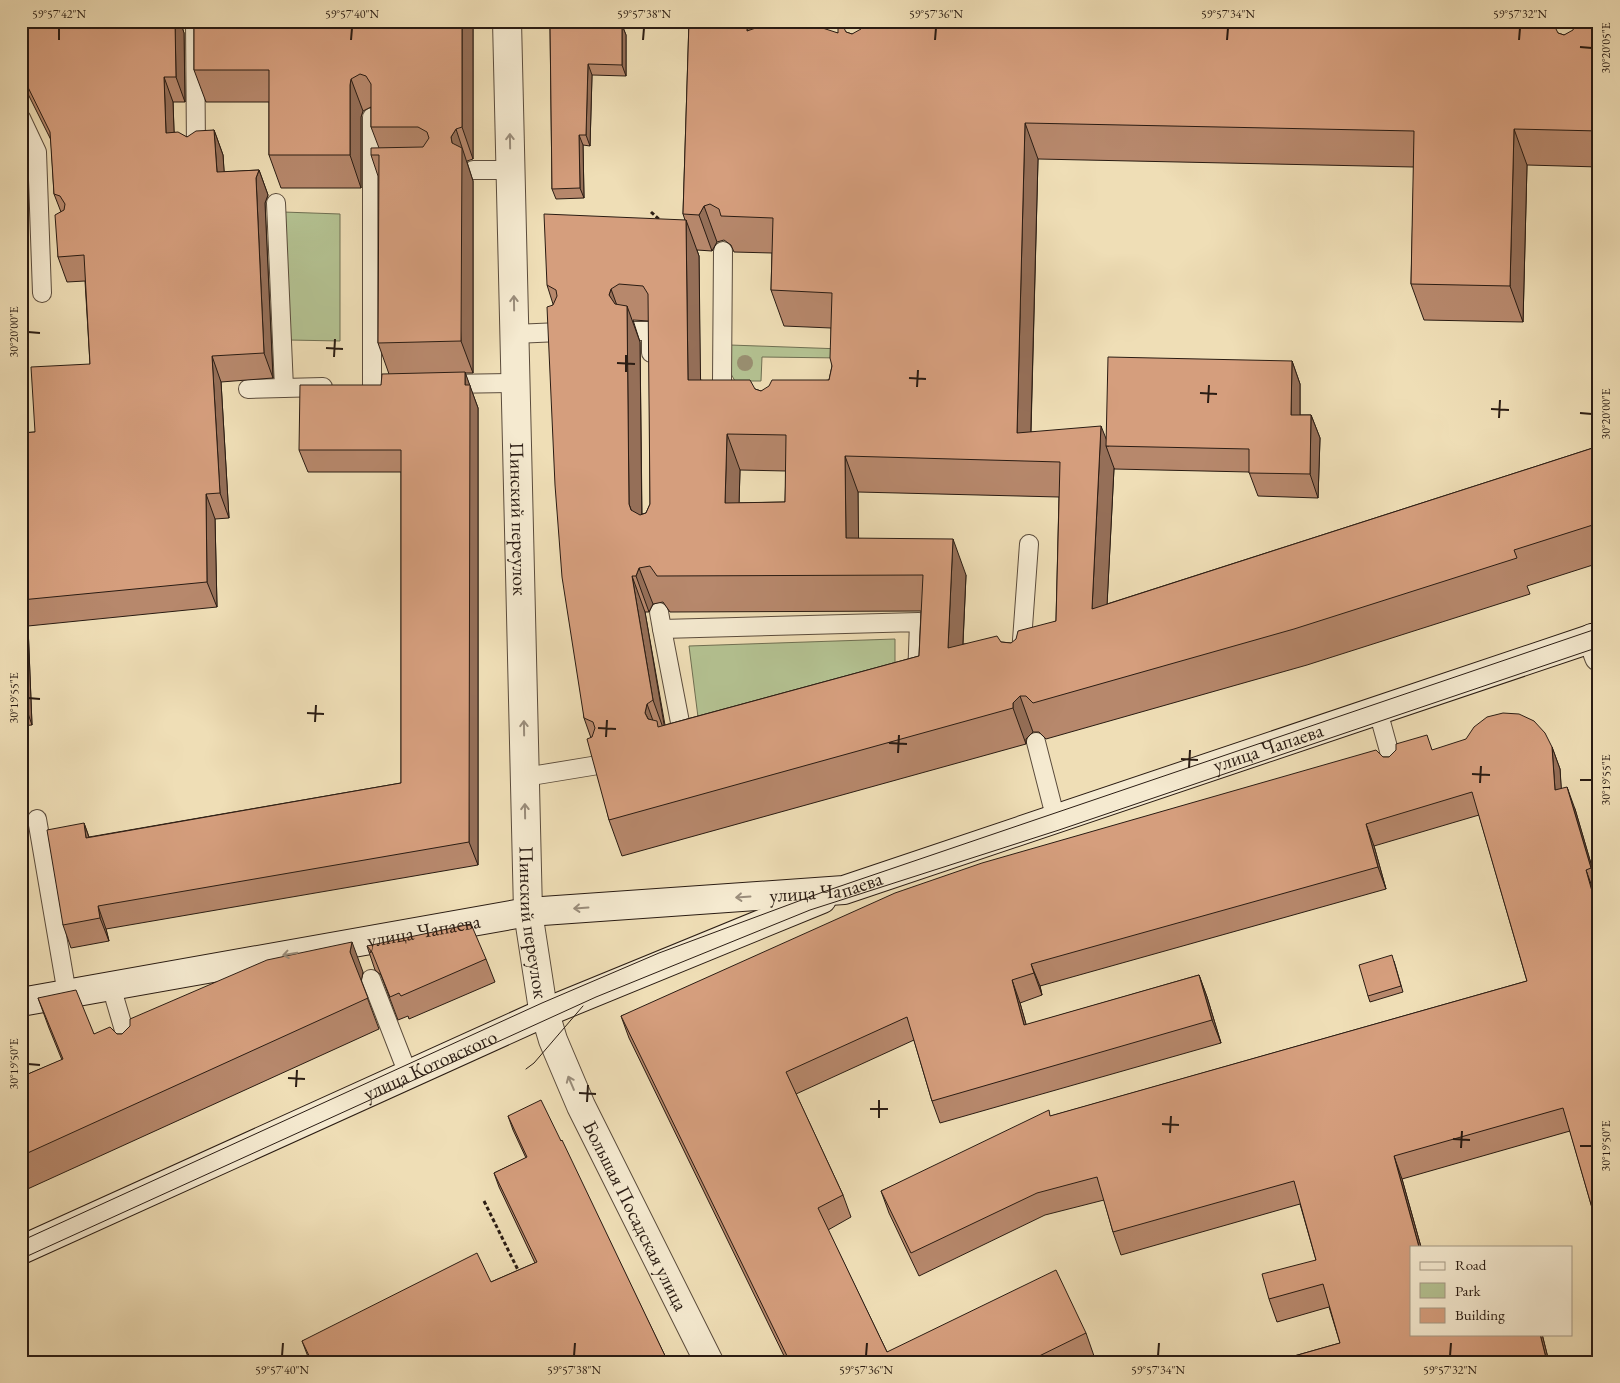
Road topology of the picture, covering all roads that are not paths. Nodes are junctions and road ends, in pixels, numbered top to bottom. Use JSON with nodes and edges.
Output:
{"nodes":[{"id":1,"x":195,"y":21,"type":"edge"},
{"id":2,"x":507,"y":21,"type":"edge"},
{"id":3,"x":372,"y":117,"type":"edge"},
{"id":4,"x":21,"y":118,"type":"edge"},
{"id":5,"x":196,"y":152,"type":"edge"},
{"id":6,"x":371,"y":170,"type":"junction"},
{"id":7,"x":391,"y":170,"type":"edge"},
{"id":8,"x":473,"y":170,"type":"dead end"},
{"id":9,"x":511,"y":170,"type":"junction"},
{"id":10,"x":276,"y":203,"type":"dead end"},
{"id":11,"x":723,"y":251,"type":"edge"},
{"id":12,"x":42,"y":293,"type":"dead end"},
{"id":13,"x":633,"y":331,"type":"edge"},
{"id":14,"x":560,"y":332,"type":"edge"},
{"id":15,"x":514,"y":334,"type":"junction"},
{"id":16,"x":651,"y":371,"type":"edge"},
{"id":17,"x":515,"y":383,"type":"junction"},
{"id":18,"x":428,"y":385,"type":"edge"},
{"id":19,"x":372,"y":386,"type":"junction"},
{"id":20,"x":390,"y":386,"type":"edge"},
{"id":21,"x":284,"y":388,"type":"junction"},
{"id":22,"x":248,"y":389,"type":"dead end"},
{"id":23,"x":756,"y":398,"type":"edge"},
{"id":24,"x":1028,"y":544,"type":"dead end"},
{"id":25,"x":1597,"y":644,"type":"edge"},
{"id":26,"x":1020,"y":669,"type":"edge"},
{"id":27,"x":898,"y":685,"type":"edge"},
{"id":28,"x":1378,"y":711,"type":"junction"},
{"id":29,"x":702,"y":738,"type":"edge"},
{"id":30,"x":1036,"y":742,"type":"edge"},
{"id":31,"x":598,"y":765,"type":"edge"},
{"id":32,"x":1394,"y":769,"type":"edge"},
{"id":33,"x":525,"y":777,"type":"junction"},
{"id":34,"x":37,"y":819,"type":"dead end"},
{"id":35,"x":1056,"y":820,"type":"junction"},
{"id":36,"x":844,"y":890,"type":"junction"},
{"id":37,"x":528,"y":912,"type":"junction"},
{"id":38,"x":371,"y":979,"type":"edge"},
{"id":39,"x":111,"y":986,"type":"junction"},
{"id":40,"x":67,"y":994,"type":"junction"},
{"id":41,"x":21,"y":1002,"type":"edge"},
{"id":42,"x":544,"y":1013,"type":"junction"},
{"id":43,"x":131,"y":1054,"type":"edge"},
{"id":44,"x":408,"y":1074,"type":"junction"},
{"id":45,"x":21,"y":1250,"type":"edge"},
{"id":46,"x":709,"y":1362,"type":"edge"}],
"edges":[{"from":1,"to":5,"type":"lane"},
{"from":9,"to":2,"type":"street","name":"Пинский переулок","one_way":true},
{"from":3,"to":6,"type":"lane"},
{"from":4,"to":12,"type":"lane"},
{"from":6,"to":7,"type":"lane"},
{"from":6,"to":19,"type":"lane"},
{"from":8,"to":9,"type":"lane"},
{"from":15,"to":9,"type":"street","name":"Пинский переулок","one_way":true},
{"from":10,"to":21,"type":"lane"},
{"from":11,"to":23,"type":"lane"},
{"from":13,"to":16,"type":"lane"},
{"from":14,"to":15,"type":"lane"},
{"from":15,"to":17,"type":"street","name":"Пинский переулок"},
{"from":17,"to":18,"type":"lane"},
{"from":33,"to":17,"type":"street","name":"Пинский переулок","one_way":true},
{"from":19,"to":20,"type":"lane"},
{"from":19,"to":21,"type":"lane"},
{"from":21,"to":22,"type":"lane"},
{"from":24,"to":26,"type":"lane"},
{"from":25,"to":28,"type":"street","name":"улица Чапаева"},
{"from":27,"to":29,"type":"lane"},
{"from":28,"to":32,"type":"lane"},
{"from":28,"to":35,"type":"street","name":"улица Чапаева"},
{"from":30,"to":35,"type":"lane"},
{"from":31,"to":33,"type":"lane"},
{"from":37,"to":33,"type":"street","name":"Пинский переулок","one_way":true},
{"from":34,"to":40,"type":"lane"},
{"from":35,"to":36,"type":"street","name":"улица Чапаева"},
{"from":36,"to":37,"type":"street","name":"улица Чапаева","one_way":true},
{"from":36,"to":42,"type":"street","name":"улица Котовского"},
{"from":37,"to":39,"type":"street","name":"улица Чапаева","one_way":true},
{"from":37,"to":42,"type":"street","name":"Пинский переулок"},
{"from":38,"to":44,"type":"lane"},
{"from":39,"to":40,"type":"street","name":"улица Чапаева"},
{"from":39,"to":43,"type":"lane"},
{"from":40,"to":41,"type":"street","name":"улица Чапаева"},
{"from":42,"to":44,"type":"street","name":"улица Котовского"},
{"from":46,"to":42,"type":"street","name":"Большая Посадская улица","one_way":true},
{"from":44,"to":45,"type":"street","name":"улица Котовского"}]}
